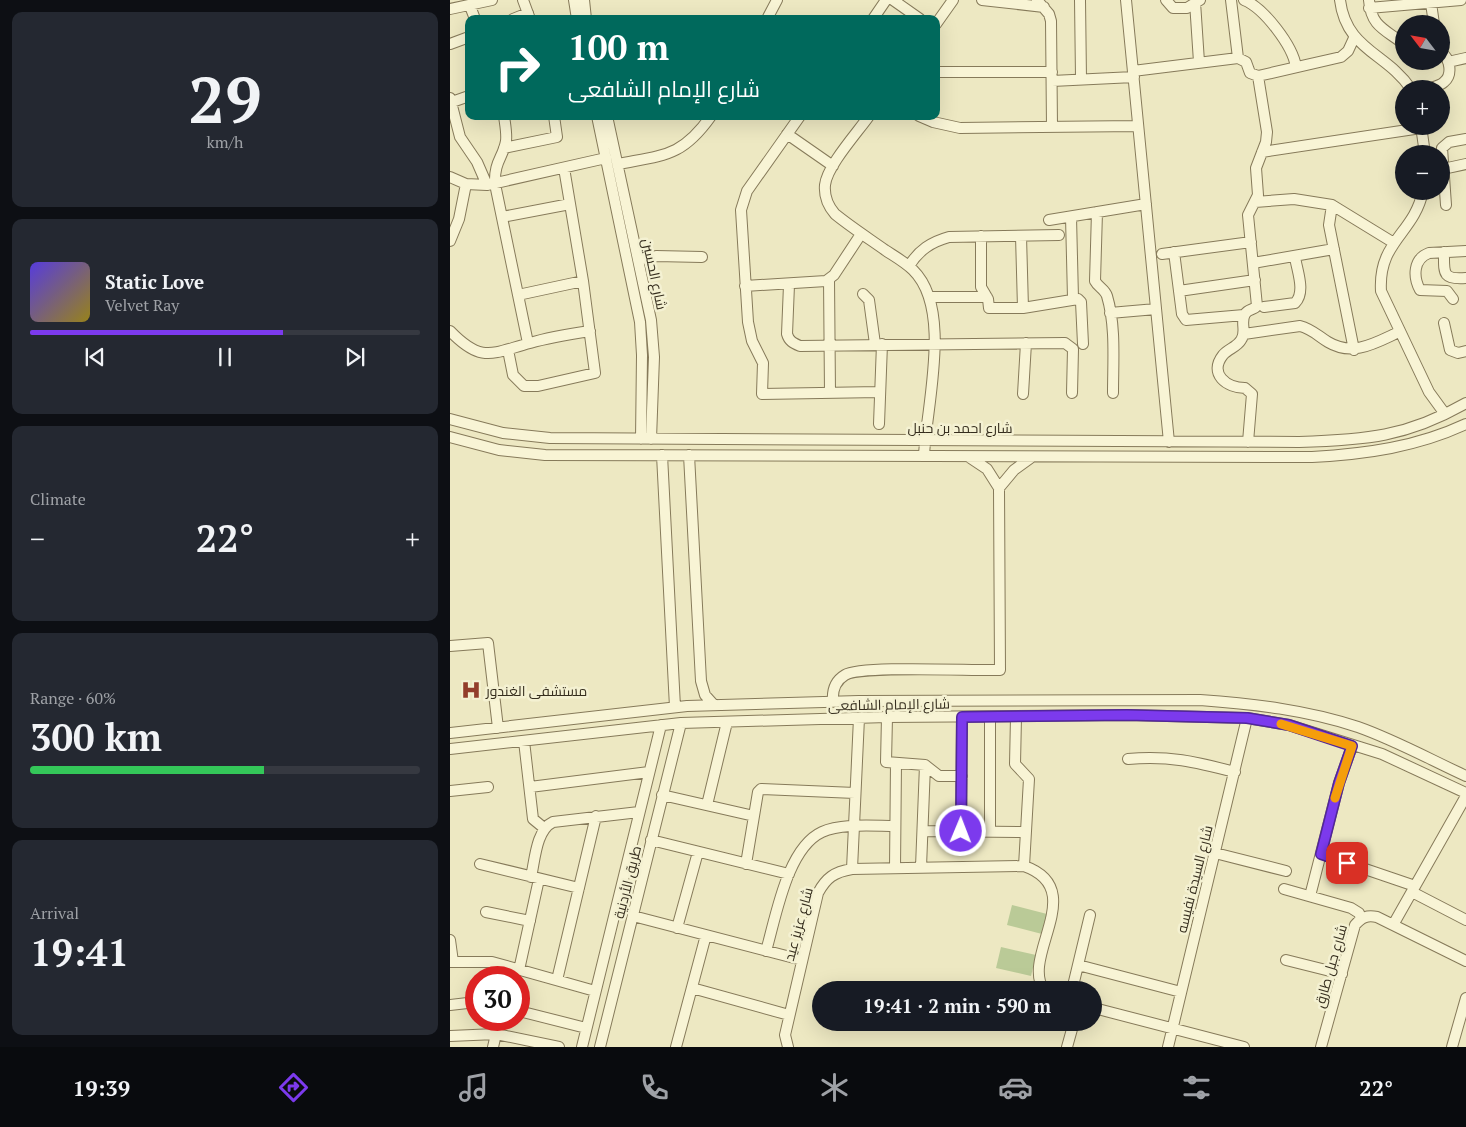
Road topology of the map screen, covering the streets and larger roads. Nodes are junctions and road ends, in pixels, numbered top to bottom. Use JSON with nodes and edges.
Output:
{"nodes":[{"id":1,"x":492,"y":0,"type":"edge"},
{"id":2,"x":523,"y":0,"type":"edge"},
{"id":3,"x":574,"y":0,"type":"edge"},
{"id":4,"x":584,"y":0,"type":"edge"},
{"id":5,"x":777,"y":0,"type":"edge"},
{"id":6,"x":886,"y":0,"type":"edge"},
{"id":7,"x":893,"y":0,"type":"edge"},
{"id":8,"x":953,"y":0,"type":"edge"},
{"id":9,"x":982,"y":0,"type":"edge"},
{"id":10,"x":1080,"y":0,"type":"edge"},
{"id":11,"x":1126,"y":0,"type":"edge"},
{"id":12,"x":1166,"y":0,"type":"edge"},
{"id":13,"x":1231,"y":0,"type":"edge"},
{"id":14,"x":1244,"y":0,"type":"edge"},
{"id":15,"x":1340,"y":0,"type":"edge"},
{"id":16,"x":1461,"y":0,"type":"edge"},
{"id":17,"x":1198,"y":1,"type":"edge"},
{"id":18,"x":1431,"y":2,"type":"junction"},
{"id":19,"x":1040,"y":4,"type":"edge"},
{"id":20,"x":1369,"y":4,"type":"edge"},
{"id":21,"x":470,"y":6,"type":"junction"},
{"id":22,"x":450,"y":9,"type":"edge"},
{"id":23,"x":474,"y":15,"type":"edge"},
{"id":24,"x":529,"y":15,"type":"edge"},
{"id":25,"x":576,"y":15,"type":"edge"},
{"id":26,"x":586,"y":15,"type":"edge"},
{"id":27,"x":772,"y":15,"type":"edge"},
{"id":28,"x":876,"y":15,"type":"edge"},
{"id":29,"x":914,"y":15,"type":"edge"},
{"id":30,"x":1433,"y":15,"type":"edge"},
{"id":31,"x":940,"y":18,"type":"edge"},
{"id":32,"x":1395,"y":37,"type":"edge"},
{"id":33,"x":465,"y":38,"type":"edge"},
{"id":34,"x":1354,"y":38,"type":"junction"},
{"id":35,"x":450,"y":44,"type":"edge"},
{"id":36,"x":1238,"y":58,"type":"junction"},
{"id":37,"x":1466,"y":58,"type":"edge"},
{"id":38,"x":1200,"y":62,"type":"junction"},
{"id":39,"x":1450,"y":62,"type":"edge"},
{"id":40,"x":1296,"y":68,"type":"junction"},
{"id":41,"x":940,"y":72,"type":"edge"},
{"id":42,"x":1133,"y":74,"type":"junction"},
{"id":43,"x":1052,"y":76,"type":"junction"},
{"id":44,"x":1258,"y":76,"type":"junction"},
{"id":45,"x":1081,"y":78,"type":"junction"},
{"id":46,"x":1405,"y":80,"type":"edge"},
{"id":47,"x":465,"y":97,"type":"edge"},
{"id":48,"x":451,"y":100,"type":"edge"},
{"id":49,"x":504,"y":120,"type":"edge"},
{"id":50,"x":555,"y":120,"type":"edge"},
{"id":51,"x":598,"y":120,"type":"edge"},
{"id":52,"x":608,"y":120,"type":"edge"},
{"id":53,"x":708,"y":120,"type":"edge"},
{"id":54,"x":797,"y":120,"type":"edge"},
{"id":55,"x":866,"y":120,"type":"edge"},
{"id":56,"x":928,"y":120,"type":"edge"},
{"id":57,"x":1138,"y":126,"type":"junction"},
{"id":58,"x":1052,"y":127,"type":"junction"},
{"id":59,"x":1395,"y":131,"type":"edge"},
{"id":60,"x":787,"y":134,"type":"junction"},
{"id":61,"x":1466,"y":139,"type":"edge"},
{"id":62,"x":1445,"y":145,"type":"edge"},
{"id":63,"x":504,"y":148,"type":"junction"},
{"id":64,"x":1262,"y":152,"type":"junction"},
{"id":65,"x":606,"y":158,"type":"junction"},
{"id":66,"x":618,"y":164,"type":"junction"},
{"id":67,"x":1466,"y":164,"type":"edge"},
{"id":68,"x":833,"y":166,"type":"junction"},
{"id":69,"x":1450,"y":167,"type":"edge"},
{"id":70,"x":564,"y":168,"type":"junction"},
{"id":71,"x":450,"y":177,"type":"edge"},
{"id":72,"x":466,"y":184,"type":"junction"},
{"id":73,"x":491,"y":184,"type":"junction"},
{"id":74,"x":1420,"y":200,"type":"edge"},
{"id":75,"x":1446,"y":200,"type":"edge"},
{"id":76,"x":1255,"y":202,"type":"junction"},
{"id":77,"x":570,"y":204,"type":"junction"},
{"id":78,"x":1146,"y":204,"type":"junction"},
{"id":79,"x":1332,"y":205,"type":"junction"},
{"id":80,"x":1446,"y":205,"type":"dead end"},
{"id":81,"x":1097,"y":212,"type":"junction"},
{"id":82,"x":502,"y":217,"type":"junction"},
{"id":83,"x":1071,"y":217,"type":"junction"},
{"id":84,"x":1049,"y":220,"type":"dead end"},
{"id":85,"x":861,"y":234,"type":"junction"},
{"id":86,"x":1059,"y":235,"type":"dead end"},
{"id":87,"x":982,"y":236,"type":"junction"},
{"id":88,"x":1020,"y":236,"type":"junction"},
{"id":89,"x":450,"y":241,"type":"edge"},
{"id":90,"x":1251,"y":242,"type":"junction"},
{"id":91,"x":1394,"y":243,"type":"junction"},
{"id":92,"x":1334,"y":249,"type":"junction"},
{"id":93,"x":1466,"y":251,"type":"edge"},
{"id":94,"x":1174,"y":252,"type":"junction"},
{"id":95,"x":1444,"y":252,"type":"junction"},
{"id":96,"x":1162,"y":254,"type":"dead end"},
{"id":97,"x":702,"y":257,"type":"dead end"},
{"id":98,"x":1294,"y":257,"type":"junction"},
{"id":99,"x":639,"y":260,"type":"junction"},
{"id":100,"x":1253,"y":262,"type":"junction"},
{"id":101,"x":909,"y":266,"type":"junction"},
{"id":102,"x":1466,"y":278,"type":"edge"},
{"id":103,"x":829,"y":280,"type":"junction"},
{"id":104,"x":1255,"y":280,"type":"junction"},
{"id":105,"x":583,"y":281,"type":"junction"},
{"id":106,"x":789,"y":285,"type":"junction"},
{"id":107,"x":745,"y":286,"type":"junction"},
{"id":108,"x":1179,"y":291,"type":"junction"},
{"id":109,"x":863,"y":294,"type":"dead end"},
{"id":110,"x":518,"y":295,"type":"junction"},
{"id":111,"x":930,"y":297,"type":"junction"},
{"id":112,"x":987,"y":297,"type":"junction"},
{"id":113,"x":1073,"y":298,"type":"junction"},
{"id":114,"x":1453,"y":299,"type":"dead end"},
{"id":115,"x":1264,"y":307,"type":"dead end"},
{"id":116,"x":649,"y":308,"type":"junction"},
{"id":117,"x":1023,"y":308,"type":"junction"},
{"id":118,"x":1156,"y":309,"type":"junction"},
{"id":119,"x":638,"y":311,"type":"junction"},
{"id":120,"x":1110,"y":313,"type":"junction"},
{"id":121,"x":1244,"y":315,"type":"junction"},
{"id":122,"x":1444,"y":323,"type":"dead end"},
{"id":123,"x":450,"y":331,"type":"edge"},
{"id":124,"x":590,"y":331,"type":"junction"},
{"id":125,"x":1399,"y":332,"type":"junction"},
{"id":126,"x":1244,"y":334,"type":"junction"},
{"id":127,"x":528,"y":343,"type":"junction"},
{"id":128,"x":934,"y":343,"type":"junction"},
{"id":129,"x":1026,"y":343,"type":"junction"},
{"id":130,"x":830,"y":344,"type":"junction"},
{"id":131,"x":879,"y":344,"type":"junction"},
{"id":132,"x":1083,"y":344,"type":"dead end"},
{"id":133,"x":508,"y":350,"type":"junction"},
{"id":134,"x":1354,"y":350,"type":"junction"},
{"id":135,"x":1466,"y":351,"type":"edge"},
{"id":136,"x":879,"y":392,"type":"junction"},
{"id":137,"x":830,"y":393,"type":"junction"},
{"id":138,"x":1072,"y":393,"type":"dead end"},
{"id":139,"x":1113,"y":393,"type":"dead end"},
{"id":140,"x":1023,"y":394,"type":"dead end"},
{"id":141,"x":1432,"y":397,"type":"junction"},
{"id":142,"x":1466,"y":403,"type":"edge"},
{"id":143,"x":1445,"y":414,"type":"junction"},
{"id":144,"x":450,"y":418,"type":"edge"},
{"id":145,"x":1424,"y":423,"type":"junction"},
{"id":146,"x":879,"y":424,"type":"dead end"},
{"id":147,"x":1466,"y":424,"type":"edge"},
{"id":148,"x":503,"y":433,"type":"junction"},
{"id":149,"x":450,"y":437,"type":"edge"},
{"id":150,"x":646,"y":439,"type":"junction"},
{"id":151,"x":924,"y":441,"type":"junction"},
{"id":152,"x":1318,"y":441,"type":"junction"},
{"id":153,"x":1169,"y":442,"type":"junction"},
{"id":154,"x":1248,"y":442,"type":"junction"},
{"id":155,"x":499,"y":450,"type":"junction"},
{"id":156,"x":662,"y":455,"type":"junction"},
{"id":157,"x":689,"y":455,"type":"junction"},
{"id":158,"x":924,"y":456,"type":"junction"},
{"id":159,"x":968,"y":456,"type":"junction"},
{"id":160,"x":1033,"y":456,"type":"junction"},
{"id":161,"x":1312,"y":457,"type":"junction"},
{"id":162,"x":999,"y":488,"type":"junction"},
{"id":163,"x":450,"y":646,"type":"edge"},
{"id":164,"x":833,"y":702,"type":"junction"},
{"id":165,"x":976,"y":702,"type":"junction"},
{"id":166,"x":714,"y":705,"type":"junction"},
{"id":167,"x":675,"y":707,"type":"junction"},
{"id":168,"x":1016,"y":716,"type":"junction"},
{"id":169,"x":887,"y":717,"type":"junction"},
{"id":170,"x":962,"y":717,"type":"junction"},
{"id":171,"x":976,"y":717,"type":"junction"},
{"id":172,"x":990,"y":717,"type":"junction"},
{"id":173,"x":859,"y":718,"type":"junction"},
{"id":174,"x":1247,"y":718,"type":"junction"},
{"id":175,"x":727,"y":722,"type":"junction"},
{"id":176,"x":681,"y":723,"type":"junction"},
{"id":177,"x":661,"y":725,"type":"junction"},
{"id":178,"x":498,"y":728,"type":"junction"},
{"id":179,"x":450,"y":733,"type":"edge"},
{"id":180,"x":524,"y":741,"type":"junction"},
{"id":181,"x":1352,"y":746,"type":"junction"},
{"id":182,"x":450,"y":749,"type":"edge"},
{"id":183,"x":1128,"y":759,"type":"dead end"},
{"id":184,"x":896,"y":763,"type":"junction"},
{"id":185,"x":925,"y":764,"type":"junction"},
{"id":186,"x":649,"y":772,"type":"junction"},
{"id":187,"x":1235,"y":772,"type":"junction"},
{"id":188,"x":962,"y":776,"type":"junction"},
{"id":189,"x":1466,"y":776,"type":"edge"},
{"id":190,"x":488,"y":787,"type":"dead end"},
{"id":191,"x":530,"y":787,"type":"junction"},
{"id":192,"x":450,"y":791,"type":"edge"},
{"id":193,"x":856,"y":793,"type":"junction"},
{"id":194,"x":662,"y":795,"type":"junction"},
{"id":195,"x":1466,"y":795,"type":"edge"},
{"id":196,"x":707,"y":805,"type":"junction"},
{"id":197,"x":640,"y":812,"type":"junction"},
{"id":198,"x":596,"y":816,"type":"junction"},
{"id":199,"x":754,"y":816,"type":"junction"},
{"id":200,"x":854,"y":826,"type":"junction"},
{"id":201,"x":895,"y":826,"type":"junction"},
{"id":202,"x":544,"y":828,"type":"junction"},
{"id":203,"x":922,"y":831,"type":"junction"},
{"id":204,"x":961,"y":831,"type":"junction"},
{"id":205,"x":990,"y":831,"type":"junction"},
{"id":206,"x":1026,"y":832,"type":"junction"},
{"id":207,"x":651,"y":840,"type":"junction"},
{"id":208,"x":698,"y":852,"type":"junction"},
{"id":209,"x":1215,"y":854,"type":"junction"},
{"id":210,"x":1321,"y":854,"type":"junction"},
{"id":211,"x":480,"y":864,"type":"dead end"},
{"id":212,"x":746,"y":864,"type":"junction"},
{"id":213,"x":1024,"y":866,"type":"junction"},
{"id":214,"x":921,"y":867,"type":"junction"},
{"id":215,"x":895,"y":868,"type":"junction"},
{"id":216,"x":852,"y":869,"type":"junction"},
{"id":217,"x":1286,"y":871,"type":"dead end"},
{"id":218,"x":788,"y":874,"type":"junction"},
{"id":219,"x":535,"y":878,"type":"junction"},
{"id":220,"x":579,"y":888,"type":"junction"},
{"id":221,"x":1284,"y":889,"type":"dead end"},
{"id":222,"x":1414,"y":889,"type":"junction"},
{"id":223,"x":1310,"y":896,"type":"junction"},
{"id":224,"x":486,"y":912,"type":"dead end"},
{"id":225,"x":1090,"y":915,"type":"dead end"},
{"id":226,"x":633,"y":916,"type":"junction"},
{"id":227,"x":1361,"y":918,"type":"junction"},
{"id":228,"x":1466,"y":920,"type":"edge"},
{"id":229,"x":530,"y":921,"type":"junction"},
{"id":230,"x":1394,"y":925,"type":"junction"},
{"id":231,"x":677,"y":928,"type":"junction"},
{"id":232,"x":706,"y":935,"type":"junction"},
{"id":233,"x":450,"y":940,"type":"edge"},
{"id":234,"x":766,"y":951,"type":"junction"},
{"id":235,"x":802,"y":960,"type":"junction"},
{"id":236,"x":1286,"y":960,"type":"dead end"},
{"id":237,"x":1466,"y":961,"type":"edge"},
{"id":238,"x":451,"y":962,"type":"edge"},
{"id":239,"x":506,"y":966,"type":"edge"},
{"id":240,"x":520,"y":966,"type":"edge"},
{"id":241,"x":1078,"y":966,"type":"junction"},
{"id":242,"x":530,"y":973,"type":"edge"},
{"id":243,"x":1342,"y":974,"type":"junction"},
{"id":244,"x":556,"y":980,"type":"junction"},
{"id":245,"x":1041,"y":981,"type":"edge"},
{"id":246,"x":1074,"y":981,"type":"edge"},
{"id":247,"x":692,"y":988,"type":"junction"},
{"id":248,"x":596,"y":991,"type":"junction"},
{"id":249,"x":1181,"y":992,"type":"junction"},
{"id":250,"x":1466,"y":998,"type":"edge"},
{"id":251,"x":465,"y":1003,"type":"edge"},
{"id":252,"x":450,"y":1005,"type":"edge"},
{"id":253,"x":1102,"y":1010,"type":"edge"},
{"id":254,"x":530,"y":1014,"type":"edge"},
{"id":255,"x":789,"y":1015,"type":"junction"},
{"id":256,"x":1173,"y":1027,"type":"junction"},
{"id":257,"x":586,"y":1028,"type":"junction"},
{"id":258,"x":1071,"y":1031,"type":"edge"},
{"id":259,"x":496,"y":1034,"type":"junction"},
{"id":260,"x":450,"y":1036,"type":"edge"},
{"id":261,"x":536,"y":1045,"type":"edge"},
{"id":262,"x":493,"y":1047,"type":"edge"},
{"id":263,"x":559,"y":1047,"type":"edge"},
{"id":264,"x":582,"y":1047,"type":"edge"},
{"id":265,"x":600,"y":1047,"type":"edge"},
{"id":266,"x":676,"y":1047,"type":"edge"},
{"id":267,"x":788,"y":1047,"type":"edge"},
{"id":268,"x":1067,"y":1047,"type":"edge"},
{"id":269,"x":1168,"y":1047,"type":"edge"},
{"id":270,"x":1244,"y":1047,"type":"edge"},
{"id":271,"x":1321,"y":1047,"type":"edge"},
{"id":272,"x":1452,"y":1047,"type":"edge"}],
"edges":[{"from":1,"to":21,"type":"street"},
{"from":2,"to":24,"type":"street"},
{"from":3,"to":25,"type":"street"},
{"from":4,"to":26,"type":"street"},
{"from":5,"to":27,"type":"street"},
{"from":6,"to":28,"type":"street"},
{"from":7,"to":29,"type":"street"},
{"from":8,"to":31,"type":"street"},
{"from":9,"to":19,"type":"street"},
{"from":10,"to":45,"type":"street"},
{"from":11,"to":42,"type":"street"},
{"from":12,"to":17,"type":"street"},
{"from":13,"to":36,"type":"street"},
{"from":14,"to":40,"type":"street"},
{"from":15,"to":34,"type":"street"},
{"from":16,"to":18,"type":"street"},
{"from":17,"to":38,"type":"street"},
{"from":18,"to":20,"type":"street"},
{"from":18,"to":30,"type":"street"},
{"from":19,"to":43,"type":"street"},
{"from":20,"to":32,"type":"street"},
{"from":21,"to":22,"type":"street"},
{"from":21,"to":23,"type":"street"},
{"from":33,"to":35,"type":"street"},
{"from":34,"to":40,"type":"street"},
{"from":34,"to":46,"type":"street"},
{"from":36,"to":38,"type":"street"},
{"from":36,"to":44,"type":"street"},
{"from":37,"to":39,"type":"street"},
{"from":38,"to":42,"type":"street"},
{"from":40,"to":44,"type":"street"},
{"from":41,"to":43,"type":"street"},
{"from":42,"to":45,"type":"street"},
{"from":42,"to":57,"type":"street"},
{"from":43,"to":45,"type":"street"},
{"from":43,"to":58,"type":"street"},
{"from":44,"to":64,"type":"street"},
{"from":47,"to":48,"type":"street"},
{"from":48,"to":73,"type":"street"},
{"from":49,"to":63,"type":"street"},
{"from":50,"to":63,"type":"street"},
{"from":51,"to":65,"type":"street","name":"شارع الحسين"},
{"from":52,"to":66,"type":"street","name":"شارع الحسين"},
{"from":53,"to":66,"type":"street"},
{"from":54,"to":60,"type":"street"},
{"from":55,"to":68,"type":"street"},
{"from":56,"to":58,"type":"street"},
{"from":57,"to":58,"type":"street"},
{"from":57,"to":78,"type":"street"},
{"from":59,"to":64,"type":"street"},
{"from":60,"to":68,"type":"street"},
{"from":60,"to":107,"type":"street"},
{"from":61,"to":62,"type":"street"},
{"from":63,"to":73,"type":"street"},
{"from":64,"to":76,"type":"street"},
{"from":65,"to":70,"type":"street"},
{"from":65,"to":119,"type":"street","name":"شارع الحسين"},
{"from":66,"to":99,"type":"street","name":"شارع الحسين"},
{"from":67,"to":69,"type":"street"},
{"from":68,"to":85,"type":"street"},
{"from":70,"to":73,"type":"street"},
{"from":70,"to":77,"type":"street"},
{"from":71,"to":72,"type":"street"},
{"from":72,"to":73,"type":"street"},
{"from":72,"to":89,"type":"street"},
{"from":73,"to":82,"type":"street"},
{"from":74,"to":91,"type":"street"},
{"from":75,"to":80,"type":"street"},
{"from":76,"to":79,"type":"street"},
{"from":76,"to":90,"type":"street"},
{"from":77,"to":82,"type":"street"},
{"from":77,"to":105,"type":"street"},
{"from":78,"to":81,"type":"street"},
{"from":78,"to":118,"type":"street"},
{"from":79,"to":91,"type":"street"},
{"from":79,"to":92,"type":"street"},
{"from":81,"to":83,"type":"street"},
{"from":81,"to":120,"type":"street"},
{"from":82,"to":110,"type":"street"},
{"from":83,"to":84,"type":"street"},
{"from":83,"to":113,"type":"street"},
{"from":85,"to":101,"type":"street"},
{"from":85,"to":103,"type":"street"},
{"from":86,"to":88,"type":"street"},
{"from":87,"to":88,"type":"street"},
{"from":87,"to":101,"type":"street"},
{"from":87,"to":112,"type":"street"},
{"from":88,"to":117,"type":"street"},
{"from":90,"to":94,"type":"street"},
{"from":90,"to":100,"type":"street"},
{"from":91,"to":125,"type":"street"},
{"from":92,"to":98,"type":"street"},
{"from":92,"to":134,"type":"street"},
{"from":93,"to":95,"type":"street"},
{"from":94,"to":96,"type":"street"},
{"from":94,"to":108,"type":"street"},
{"from":95,"to":102,"type":"street"},
{"from":95,"to":114,"type":"street"},
{"from":97,"to":99,"type":"street"},
{"from":98,"to":100,"type":"street"},
{"from":98,"to":115,"type":"street"},
{"from":99,"to":116,"type":"street","name":"شارع الحسين"},
{"from":100,"to":104,"type":"street"},
{"from":101,"to":111,"type":"street"},
{"from":103,"to":106,"type":"street"},
{"from":103,"to":130,"type":"street"},
{"from":104,"to":108,"type":"street"},
{"from":104,"to":121,"type":"street"},
{"from":105,"to":110,"type":"street"},
{"from":105,"to":124,"type":"street"},
{"from":106,"to":107,"type":"street"},
{"from":106,"to":130,"type":"street"},
{"from":107,"to":137,"type":"street"},
{"from":108,"to":121,"type":"street"},
{"from":109,"to":131,"type":"street"},
{"from":110,"to":127,"type":"street"},
{"from":111,"to":112,"type":"street"},
{"from":111,"to":128,"type":"street"},
{"from":112,"to":117,"type":"street"},
{"from":113,"to":117,"type":"street"},
{"from":113,"to":132,"type":"street"},
{"from":116,"to":119,"type":"street"},
{"from":116,"to":150,"type":"street","name":"شارع الحسين"},
{"from":118,"to":120,"type":"street"},
{"from":118,"to":153,"type":"street"},
{"from":119,"to":150,"type":"street","name":"شارع الحسين"},
{"from":120,"to":139,"type":"street"},
{"from":121,"to":126,"type":"street"},
{"from":122,"to":135,"type":"street"},
{"from":123,"to":133,"type":"street"},
{"from":124,"to":127,"type":"street"},
{"from":124,"to":133,"type":"street"},
{"from":125,"to":134,"type":"street"},
{"from":125,"to":141,"type":"street"},
{"from":126,"to":134,"type":"street"},
{"from":126,"to":154,"type":"street"},
{"from":127,"to":133,"type":"street"},
{"from":128,"to":129,"type":"street"},
{"from":128,"to":131,"type":"street"},
{"from":128,"to":151,"type":"street"},
{"from":129,"to":138,"type":"street"},
{"from":129,"to":140,"type":"street"},
{"from":130,"to":131,"type":"street"},
{"from":130,"to":137,"type":"street"},
{"from":131,"to":136,"type":"street"},
{"from":136,"to":137,"type":"street"},
{"from":136,"to":146,"type":"street"},
{"from":141,"to":143,"type":"street"},
{"from":141,"to":145,"type":"street"},
{"from":142,"to":143,"type":"street","name":"شارع احمد بن حنبل"},
{"from":143,"to":145,"type":"street","name":"شارع احمد بن حنبل"},
{"from":144,"to":148,"type":"street","name":"شارع احمد بن حنبل"},
{"from":145,"to":152,"type":"street","name":"شارع احمد بن حنبل"},
{"from":147,"to":161,"type":"street","name":"شارع احمد بن حنبل"},
{"from":148,"to":150,"type":"street","name":"شارع احمد بن حنبل"},
{"from":148,"to":155,"type":"street"},
{"from":149,"to":155,"type":"street","name":"شارع احمد بن حنبل"},
{"from":150,"to":151,"type":"street","name":"شارع احمد بن حنبل"},
{"from":151,"to":153,"type":"street","name":"شارع احمد بن حنبل"},
{"from":151,"to":158,"type":"street"},
{"from":152,"to":154,"type":"street","name":"شارع احمد بن حنبل"},
{"from":152,"to":161,"type":"street"},
{"from":153,"to":154,"type":"street","name":"شارع احمد بن حنبل"},
{"from":155,"to":156,"type":"street","name":"شارع احمد بن حنبل"},
{"from":156,"to":157,"type":"street","name":"شارع احمد بن حنبل"},
{"from":156,"to":167,"type":"street"},
{"from":157,"to":158,"type":"street","name":"شارع احمد بن حنبل"},
{"from":157,"to":166,"type":"street"},
{"from":158,"to":159,"type":"street","name":"شارع احمد بن حنبل"},
{"from":159,"to":160,"type":"street","name":"شارع احمد بن حنبل"},
{"from":159,"to":162,"type":"street"},
{"from":160,"to":161,"type":"street","name":"شارع احمد بن حنبل"},
{"from":160,"to":162,"type":"street"},
{"from":162,"to":164,"type":"street"},
{"from":163,"to":178,"type":"street"},
{"from":164,"to":165,"type":"street","name":"شارع الإمام الشافعى"},
{"from":164,"to":166,"type":"street","name":"شارع الإمام الشافعى"},
{"from":165,"to":171,"type":"street"},
{"from":165,"to":189,"type":"street","name":"شارع الإمام الشافعى"},
{"from":166,"to":167,"type":"street","name":"شارع الإمام الشافعى"},
{"from":167,"to":178,"type":"street","name":"شارع الإمام الشافعى"},
{"from":168,"to":172,"type":"street","name":"شارع الإمام الشافعى"},
{"from":168,"to":174,"type":"street","name":"شارع الإمام الشافعى"},
{"from":168,"to":206,"type":"street"},
{"from":169,"to":170,"type":"street","name":"شارع الإمام الشافعى"},
{"from":169,"to":173,"type":"street","name":"شارع الإمام الشافعى"},
{"from":169,"to":184,"type":"street"},
{"from":170,"to":171,"type":"street","name":"شارع الإمام الشافعى"},
{"from":170,"to":188,"type":"street"},
{"from":171,"to":172,"type":"street","name":"شارع الإمام الشافعى"},
{"from":172,"to":205,"type":"street"},
{"from":173,"to":175,"type":"street","name":"شارع الإمام الشافعى"},
{"from":173,"to":193,"type":"street"},
{"from":174,"to":181,"type":"street","name":"شارع الإمام الشافعى"},
{"from":174,"to":187,"type":"street","name":"شارع السيدة نفيسه"},
{"from":175,"to":176,"type":"street","name":"شارع الإمام الشافعى"},
{"from":175,"to":196,"type":"street"},
{"from":176,"to":177,"type":"street","name":"شارع الإمام الشافعى"},
{"from":176,"to":194,"type":"street","name":"طريق الأردنية"},
{"from":177,"to":180,"type":"street","name":"شارع الإمام الشافعى"},
{"from":177,"to":186,"type":"street","name":"طريق الأردنية"},
{"from":178,"to":179,"type":"street","name":"شارع الإمام الشافعى"},
{"from":180,"to":182,"type":"street","name":"شارع الإمام الشافعى"},
{"from":180,"to":191,"type":"street"},
{"from":181,"to":195,"type":"street","name":"شارع الإمام الشافعى"},
{"from":181,"to":210,"type":"street"},
{"from":183,"to":187,"type":"street"},
{"from":184,"to":185,"type":"street"},
{"from":184,"to":201,"type":"street"},
{"from":185,"to":188,"type":"street"},
{"from":185,"to":203,"type":"street"},
{"from":186,"to":191,"type":"street"},
{"from":186,"to":197,"type":"street","name":"طريق الأردنية"},
{"from":187,"to":209,"type":"street","name":"شارع السيدة نفيسه"},
{"from":188,"to":204,"type":"street"},
{"from":190,"to":192,"type":"street"},
{"from":191,"to":202,"type":"street"},
{"from":193,"to":199,"type":"street"},
{"from":193,"to":200,"type":"street"},
{"from":194,"to":196,"type":"street"},
{"from":194,"to":207,"type":"street","name":"طريق الأردنية"},
{"from":195,"to":222,"type":"street"},
{"from":196,"to":199,"type":"street"},
{"from":197,"to":198,"type":"street"},
{"from":197,"to":248,"type":"street","name":"طريق الأردنية"},
{"from":198,"to":202,"type":"street"},
{"from":198,"to":220,"type":"street"},
{"from":199,"to":212,"type":"street"},
{"from":200,"to":201,"type":"street"},
{"from":200,"to":216,"type":"street"},
{"from":200,"to":218,"type":"street"},
{"from":201,"to":215,"type":"street"},
{"from":202,"to":219,"type":"street"},
{"from":203,"to":204,"type":"street"},
{"from":203,"to":214,"type":"street"},
{"from":204,"to":205,"type":"street"},
{"from":205,"to":206,"type":"street"},
{"from":206,"to":213,"type":"street"},
{"from":207,"to":208,"type":"street"},
{"from":207,"to":226,"type":"street","name":"طريق الأردنية"},
{"from":208,"to":212,"type":"street"},
{"from":208,"to":231,"type":"street"},
{"from":209,"to":217,"type":"street"},
{"from":209,"to":249,"type":"street","name":"شارع السيدة نفيسه"},
{"from":210,"to":222,"type":"street"},
{"from":210,"to":223,"type":"street"},
{"from":211,"to":219,"type":"street"},
{"from":212,"to":218,"type":"street"},
{"from":213,"to":214,"type":"street","name":"شارع عزيز عيد"},
{"from":213,"to":245,"type":"street"},
{"from":214,"to":215,"type":"street","name":"شارع عزيز عيد"},
{"from":215,"to":216,"type":"street","name":"شارع عزيز عيد"},
{"from":216,"to":235,"type":"street","name":"شارع عزيز عيد"},
{"from":218,"to":234,"type":"street"},
{"from":219,"to":220,"type":"street"},
{"from":219,"to":229,"type":"street"},
{"from":220,"to":244,"type":"street"},
{"from":221,"to":223,"type":"street"},
{"from":222,"to":228,"type":"street"},
{"from":222,"to":230,"type":"street"},
{"from":223,"to":227,"type":"street"},
{"from":224,"to":229,"type":"street"},
{"from":225,"to":241,"type":"street"},
{"from":226,"to":231,"type":"street"},
{"from":226,"to":265,"type":"street","name":"طريق الأردنية"},
{"from":227,"to":230,"type":"street","name":"شارع جبل طارق"},
{"from":227,"to":243,"type":"street","name":"شارع جبل طارق"},
{"from":229,"to":240,"type":"street"},
{"from":230,"to":237,"type":"street","name":"شارع جبل طارق"},
{"from":231,"to":232,"type":"street"},
{"from":232,"to":234,"type":"street"},
{"from":232,"to":247,"type":"street"},
{"from":233,"to":238,"type":"street"},
{"from":234,"to":235,"type":"street"},
{"from":235,"to":255,"type":"street","name":"شارع عزيز عيد"},
{"from":236,"to":243,"type":"street"},
{"from":238,"to":239,"type":"street"},
{"from":241,"to":246,"type":"street"},
{"from":241,"to":249,"type":"street"},
{"from":242,"to":244,"type":"street"},
{"from":243,"to":271,"type":"street","name":"شارع جبل طارق"},
{"from":244,"to":248,"type":"street"},
{"from":247,"to":255,"type":"street"},
{"from":247,"to":266,"type":"street"},
{"from":248,"to":257,"type":"street","name":"طريق الأردنية"},
{"from":249,"to":256,"type":"street","name":"شارع السيدة نفيسه"},
{"from":250,"to":272,"type":"street"},
{"from":251,"to":252,"type":"street"},
{"from":253,"to":256,"type":"street"},
{"from":254,"to":257,"type":"street"},
{"from":255,"to":267,"type":"street","name":"شارع عزيز عيد"},
{"from":256,"to":269,"type":"street","name":"شارع السيدة نفيسه"},
{"from":256,"to":270,"type":"street"},
{"from":257,"to":264,"type":"street","name":"طريق الأردنية"},
{"from":258,"to":268,"type":"street"},
{"from":259,"to":260,"type":"street"},
{"from":259,"to":261,"type":"street"},
{"from":259,"to":262,"type":"street"},
{"from":261,"to":263,"type":"street"}]}
